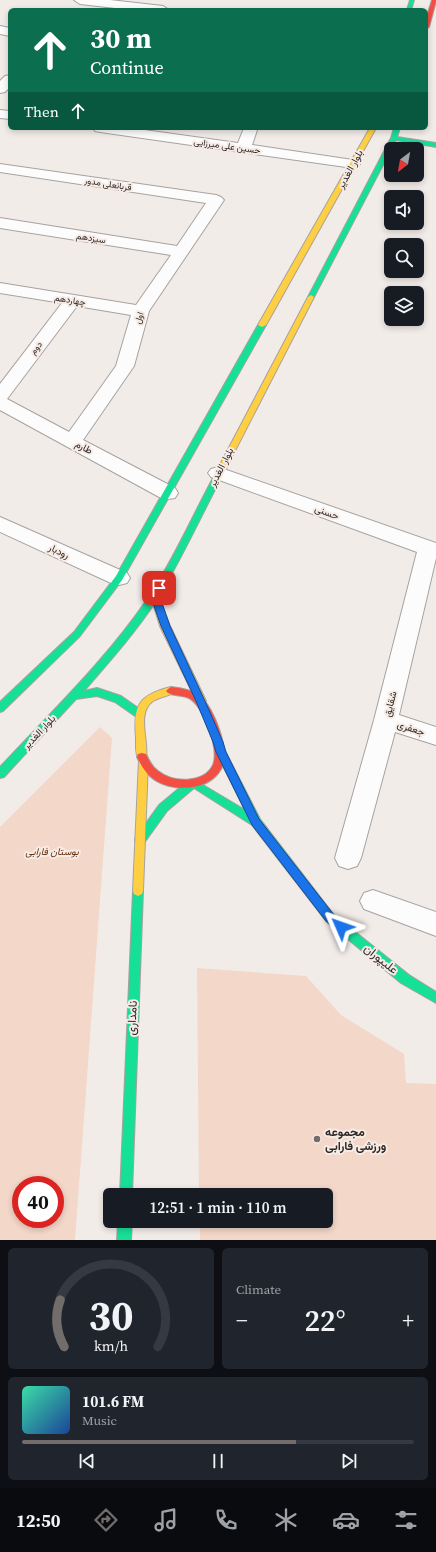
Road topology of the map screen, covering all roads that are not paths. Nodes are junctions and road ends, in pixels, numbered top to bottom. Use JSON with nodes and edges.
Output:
{"nodes":[{"id":1,"x":83,"y":0,"type":"edge"},
{"id":2,"x":434,"y":0,"type":"edge"},
{"id":3,"x":147,"y":8,"type":"edge"},
{"id":4,"x":428,"y":20,"type":"edge"},
{"id":5,"x":8,"y":81,"type":"edge"},
{"id":6,"x":0,"y":89,"type":"edge"},
{"id":7,"x":114,"y":130,"type":"edge"},
{"id":8,"x":250,"y":130,"type":"dead end"},
{"id":9,"x":372,"y":130,"type":"edge"},
{"id":10,"x":396,"y":130,"type":"edge"},
{"id":11,"x":394,"y":138,"type":"junction"},
{"id":12,"x":436,"y":146,"type":"edge"},
{"id":13,"x":244,"y":148,"type":"junction"},
{"id":14,"x":353,"y":164,"type":"junction"},
{"id":15,"x":0,"y":168,"type":"edge"},
{"id":16,"x":216,"y":200,"type":"joint"},
{"id":17,"x":0,"y":223,"type":"edge"},
{"id":18,"x":181,"y":252,"type":"junction"},
{"id":19,"x":0,"y":288,"type":"edge"},
{"id":20,"x":72,"y":301,"type":"junction"},
{"id":21,"x":141,"y":311,"type":"junction"},
{"id":22,"x":0,"y":396,"type":"edge"},
{"id":23,"x":0,"y":402,"type":"edge"},
{"id":24,"x":73,"y":441,"type":"junction"},
{"id":25,"x":218,"y":473,"type":"junction"},
{"id":26,"x":168,"y":492,"type":"junction"},
{"id":27,"x":0,"y":524,"type":"edge"},
{"id":28,"x":432,"y":549,"type":"edge"},
{"id":29,"x":119,"y":578,"type":"junction"},
{"id":30,"x":159,"y":588,"type":"junction"},
{"id":31,"x":73,"y":696,"type":"junction"},
{"id":32,"x":201,"y":701,"type":"junction"},
{"id":33,"x":0,"y":708,"type":"edge"},
{"id":34,"x":138,"y":713,"type":"junction"},
{"id":35,"x":386,"y":720,"type":"junction"},
{"id":36,"x":436,"y":736,"type":"edge"},
{"id":37,"x":221,"y":752,"type":"junction"},
{"id":38,"x":143,"y":761,"type":"junction"},
{"id":39,"x":0,"y":774,"type":"edge"},
{"id":40,"x":193,"y":782,"type":"junction"},
{"id":41,"x":256,"y":822,"type":"junction"},
{"id":42,"x":140,"y":840,"type":"junction"},
{"id":43,"x":348,"y":858,"type":"dead end"},
{"id":44,"x":373,"y":901,"type":"dead end"},
{"id":45,"x":436,"y":924,"type":"edge"},
{"id":46,"x":436,"y":998,"type":"edge"},
{"id":47,"x":126,"y":1188,"type":"edge"},
{"id":48,"x":125,"y":1228,"type":"edge"},
{"id":49,"x":124,"y":1240,"type":"edge"}],
"edges":[{"from":1,"to":3,"type":"street"},
{"from":2,"to":4,"type":"main road"},
{"from":5,"to":6,"type":"street"},
{"from":7,"to":13,"type":"street","name":"حسین علی میرزایی"},
{"from":8,"to":13,"type":"street"},
{"from":9,"to":14,"type":"main road","name":"بلوار الغدیر"},
{"from":10,"to":11,"type":"main road","name":"بلوار الغدیر"},
{"from":11,"to":12,"type":"main road"},
{"from":11,"to":25,"type":"main road","name":"بلوار الغدیر"},
{"from":13,"to":14,"type":"street","name":"حسین علی میرزایی"},
{"from":14,"to":26,"type":"main road","name":"بلوار الغدیر"},
{"from":15,"to":16,"type":"street","name":"قربانعلی مدور"},
{"from":16,"to":18,"type":"street","name":"اول"},
{"from":17,"to":18,"type":"street","name":"سیزدهم"},
{"from":18,"to":21,"type":"street","name":"اول"},
{"from":19,"to":20,"type":"street","name":"چهاردهم"},
{"from":20,"to":21,"type":"street","name":"چهاردهم"},
{"from":20,"to":22,"type":"street","name":"دوم"},
{"from":21,"to":24,"type":"street","name":"اول"},
{"from":23,"to":24,"type":"street","name":"طارم"},
{"from":24,"to":26,"type":"street","name":"طارم"},
{"from":25,"to":28,"type":"street","name":"حسنی"},
{"from":25,"to":30,"type":"main road","name":"بلوار الغدیر"},
{"from":26,"to":29,"type":"main road","name":"بلوار الغدیر"},
{"from":27,"to":29,"type":"street","name":"رودبار"},
{"from":28,"to":35,"type":"street","name":"شقایق"},
{"from":29,"to":33,"type":"main road","name":"بلوار الغدیر"},
{"from":30,"to":31,"type":"main road","name":"بلوار الغدیر"},
{"from":30,"to":32,"type":"main road"},
{"from":31,"to":34,"type":"main road"},
{"from":31,"to":39,"type":"main road","name":"بلوار الغدیر"},
{"from":32,"to":34,"type":"main road"},
{"from":32,"to":37,"type":"main road"},
{"from":34,"to":38,"type":"main road"},
{"from":35,"to":36,"type":"street","name":"جعفری"},
{"from":35,"to":43,"type":"street","name":"شقایق"},
{"from":37,"to":40,"type":"main road"},
{"from":37,"to":41,"type":"main road"},
{"from":38,"to":40,"type":"main road"},
{"from":38,"to":42,"type":"main road","name":"نامداری"},
{"from":40,"to":41,"type":"main road"},
{"from":40,"to":42,"type":"main road"},
{"from":41,"to":46,"type":"main road","name":"علیپوران"},
{"from":42,"to":47,"type":"main road","name":"نامداری"},
{"from":44,"to":45,"type":"street"},
{"from":48,"to":49,"type":"main road"}]}
